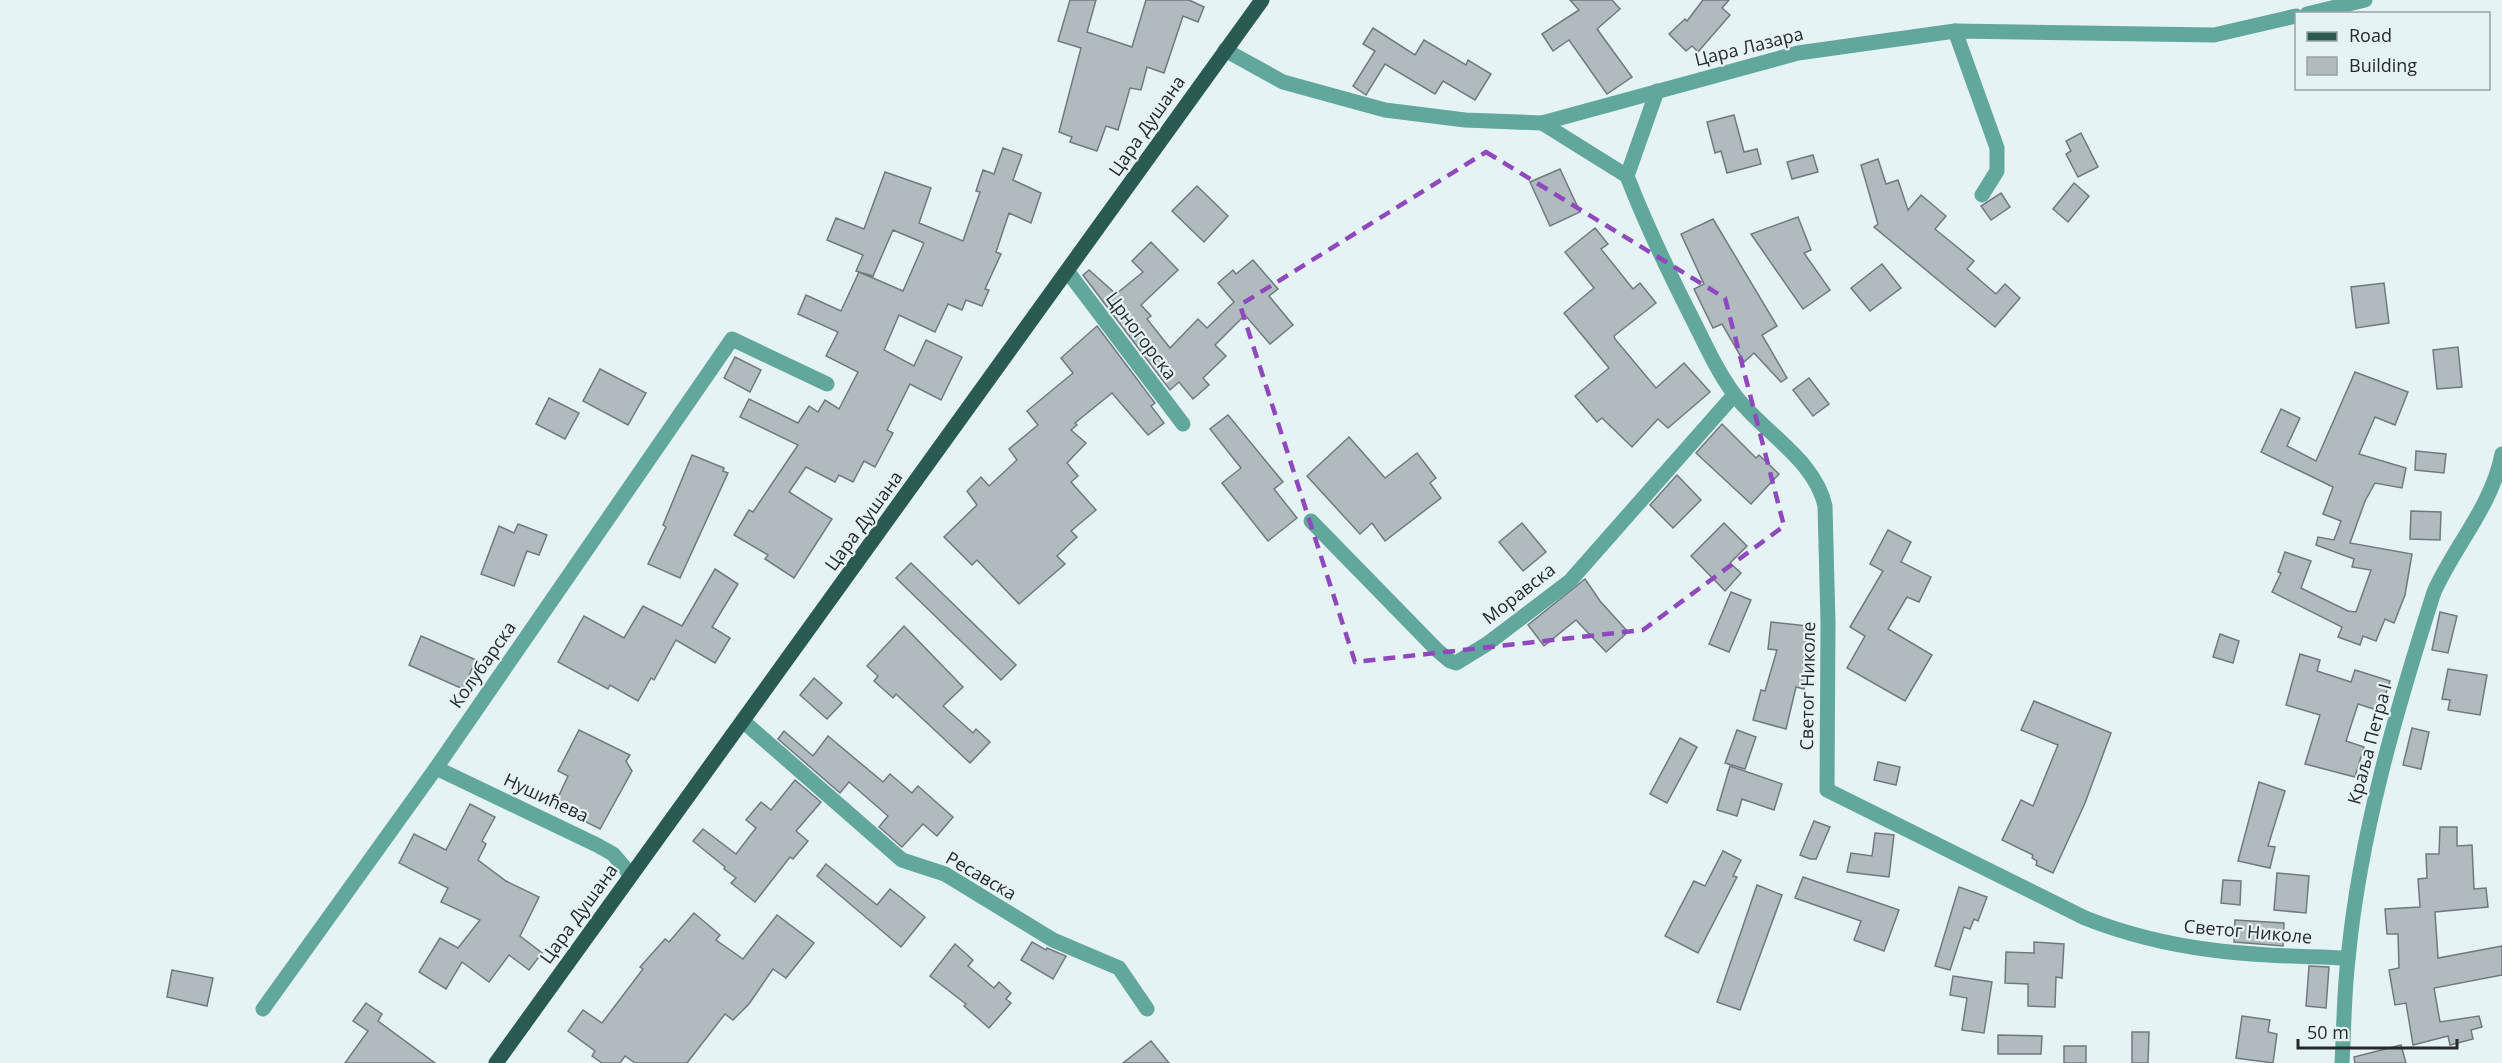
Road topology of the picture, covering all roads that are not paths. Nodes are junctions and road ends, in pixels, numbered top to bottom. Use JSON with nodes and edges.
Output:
{"nodes":[{"id":1,"x":1262,"y":0,"type":"edge"},
{"id":2,"x":2365,"y":0,"type":"edge"},
{"id":3,"x":2315,"y":12,"type":"edge"},
{"id":4,"x":2295,"y":16,"type":"edge"},
{"id":5,"x":1955,"y":31,"type":"junction"},
{"id":6,"x":1225,"y":50,"type":"junction"},
{"id":7,"x":1657,"y":91,"type":"junction"},
{"id":8,"x":1542,"y":123,"type":"junction"},
{"id":9,"x":1628,"y":176,"type":"junction"},
{"id":10,"x":1982,"y":195,"type":"dead end"},
{"id":11,"x":1068,"y":272,"type":"junction"},
{"id":12,"x":827,"y":384,"type":"dead end"},
{"id":13,"x":1734,"y":395,"type":"junction"},
{"id":14,"x":1183,"y":424,"type":"dead end"},
{"id":15,"x":2502,"y":454,"type":"edge"},
{"id":16,"x":1311,"y":521,"type":"dead end"},
{"id":17,"x":744,"y":722,"type":"junction"},
{"id":18,"x":436,"y":768,"type":"junction"},
{"id":19,"x":631,"y":875,"type":"junction"},
{"id":20,"x":2348,"y":958,"type":"junction"},
{"id":21,"x":263,"y":1009,"type":"dead end"},
{"id":22,"x":1147,"y":1009,"type":"dead end"},
{"id":23,"x":496,"y":1063,"type":"edge"},
{"id":24,"x":2342,"y":1063,"type":"edge"}],
"edges":[{"from":1,"to":6,"type":"main road","name":"Цара Душана"},
{"from":2,"to":3,"type":"street"},
{"from":4,"to":5,"type":"street","name":"Цара Лазара"},
{"from":5,"to":7,"type":"street","name":"Цара Лазара"},
{"from":5,"to":10,"type":"street"},
{"from":6,"to":8,"type":"street","name":"Цара Лазара"},
{"from":6,"to":11,"type":"main road","name":"Цара Душана"},
{"from":7,"to":8,"type":"street","name":"Цара Лазара"},
{"from":7,"to":9,"type":"street"},
{"from":8,"to":9,"type":"street"},
{"from":9,"to":13,"type":"street","name":"Светог Николе"},
{"from":11,"to":14,"type":"street","name":"Црногорска"},
{"from":11,"to":17,"type":"main road","name":"Цара Душана"},
{"from":12,"to":18,"type":"street","name":"Колубарска"},
{"from":13,"to":16,"type":"street","name":"Моравска"},
{"from":13,"to":20,"type":"street","name":"Светог Николе"},
{"from":15,"to":20,"type":"street","name":"Краља Петра I"},
{"from":17,"to":19,"type":"main road","name":"Цара Душана"},
{"from":17,"to":22,"type":"street","name":"Ресавска"},
{"from":18,"to":19,"type":"street","name":"Нушићева"},
{"from":18,"to":21,"type":"street","name":"Колубарска"},
{"from":19,"to":23,"type":"main road","name":"Цара Душана"},
{"from":20,"to":24,"type":"street","name":"Краља Петра I"}]}
